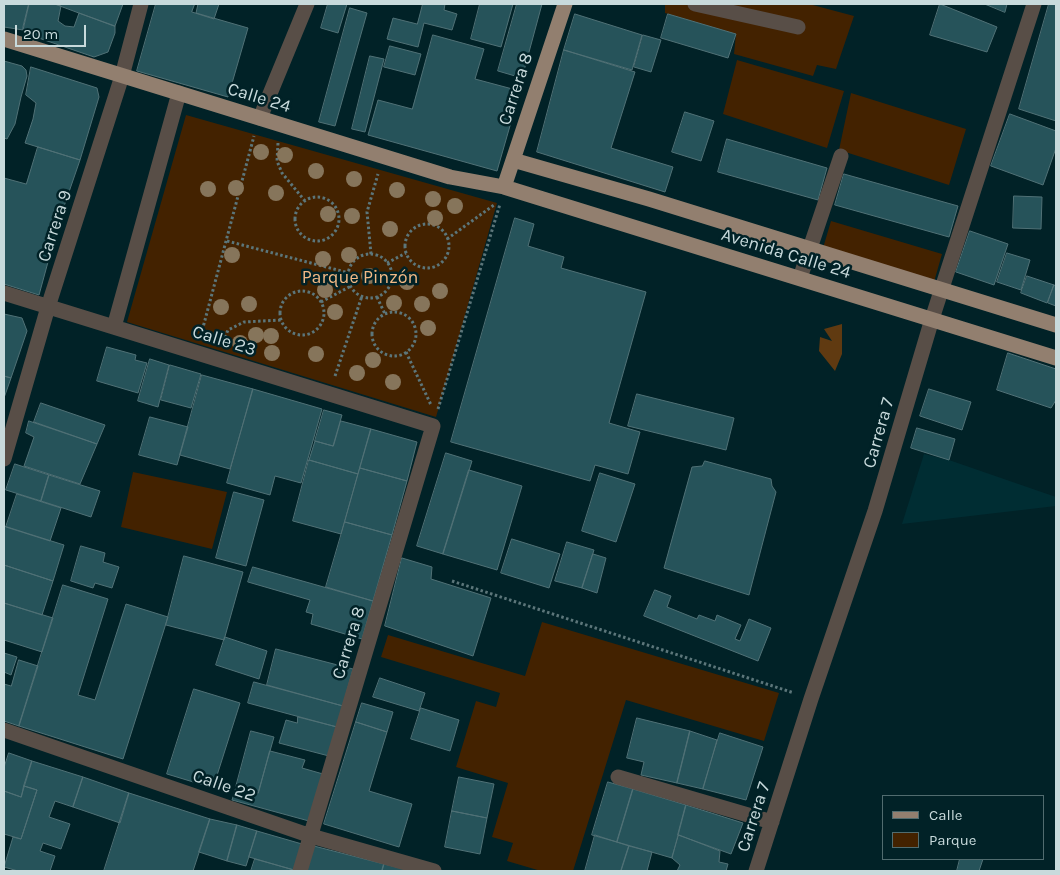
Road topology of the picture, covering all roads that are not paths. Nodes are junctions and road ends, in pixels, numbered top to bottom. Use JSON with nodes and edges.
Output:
{"nodes":[{"id":1,"x":140,"y":4,"type":"edge"},
{"id":2,"x":307,"y":4,"type":"edge"},
{"id":3,"x":564,"y":4,"type":"edge"},
{"id":4,"x":696,"y":4,"type":"edge"},
{"id":5,"x":1034,"y":4,"type":"edge"},
{"id":6,"x":798,"y":27,"type":"dead end"},
{"id":7,"x":4,"y":39,"type":"edge"},
{"id":8,"x":122,"y":76,"type":"junction"},
{"id":9,"x":179,"y":93,"type":"junction"},
{"id":10,"x":260,"y":118,"type":"junction"},
{"id":11,"x":840,"y":156,"type":"dead end"},
{"id":12,"x":512,"y":160,"type":"junction"},
{"id":13,"x":504,"y":187,"type":"junction"},
{"id":14,"x":810,"y":249,"type":"junction"},
{"id":15,"x":800,"y":278,"type":"junction"},
{"id":16,"x":942,"y":290,"type":"junction"},
{"id":17,"x":4,"y":292,"type":"edge"},
{"id":18,"x":48,"y":307,"type":"junction"},
{"id":19,"x":932,"y":319,"type":"junction"},
{"id":20,"x":1056,"y":325,"type":"edge"},
{"id":21,"x":114,"y":327,"type":"junction"},
{"id":22,"x":1056,"y":358,"type":"edge"},
{"id":23,"x":435,"y":421,"type":"joint"},
{"id":24,"x":4,"y":459,"type":"edge"},
{"id":25,"x":4,"y":730,"type":"edge"},
{"id":26,"x":618,"y":777,"type":"dead end"},
{"id":27,"x":772,"y":822,"type":"junction"},
{"id":28,"x":311,"y":836,"type":"junction"},
{"id":29,"x":300,"y":871,"type":"edge"},
{"id":30,"x":434,"y":871,"type":"edge"},
{"id":31,"x":756,"y":871,"type":"edge"}],
"edges":[{"from":1,"to":8,"type":"street","name":"Carrera 9"},
{"from":2,"to":10,"type":"street"},
{"from":3,"to":12,"type":"main road","name":"Carrera 8"},
{"from":4,"to":6,"type":"street"},
{"from":5,"to":16,"type":"street","name":"Carrera 7"},
{"from":7,"to":8,"type":"main road","name":"Calle 24"},
{"from":8,"to":9,"type":"main road","name":"Calle 24"},
{"from":8,"to":18,"type":"street","name":"Carrera 9"},
{"from":9,"to":10,"type":"main road","name":"Calle 24"},
{"from":9,"to":21,"type":"street"},
{"from":10,"to":13,"type":"main road","name":"Calle 24"},
{"from":11,"to":14,"type":"street"},
{"from":12,"to":13,"type":"main road","name":"Carrera 8"},
{"from":12,"to":14,"type":"main road","name":"Avenida Calle 24"},
{"from":13,"to":15,"type":"main road","name":"Avenida Calle 24"},
{"from":14,"to":15,"type":"street"},
{"from":14,"to":16,"type":"main road","name":"Avenida Calle 24"},
{"from":15,"to":19,"type":"main road","name":"Avenida Calle 24"},
{"from":16,"to":19,"type":"street","name":"Carrera 7"},
{"from":16,"to":20,"type":"main road","name":"Avenida Calle 24"},
{"from":17,"to":18,"type":"street","name":"Calle 23"},
{"from":18,"to":21,"type":"street","name":"Calle 23"},
{"from":18,"to":24,"type":"street","name":"Carrera 9"},
{"from":19,"to":22,"type":"main road","name":"Avenida Calle 24"},
{"from":19,"to":27,"type":"street","name":"Carrera 7"},
{"from":21,"to":23,"type":"street","name":"Calle 23"},
{"from":23,"to":28,"type":"street","name":"Carrera 8"},
{"from":25,"to":28,"type":"street","name":"Calle 22"},
{"from":26,"to":27,"type":"street"},
{"from":27,"to":31,"type":"street","name":"Carrera 7"},
{"from":28,"to":29,"type":"street","name":"Carrera 8"},
{"from":28,"to":30,"type":"street","name":"Calle 22"}]}
